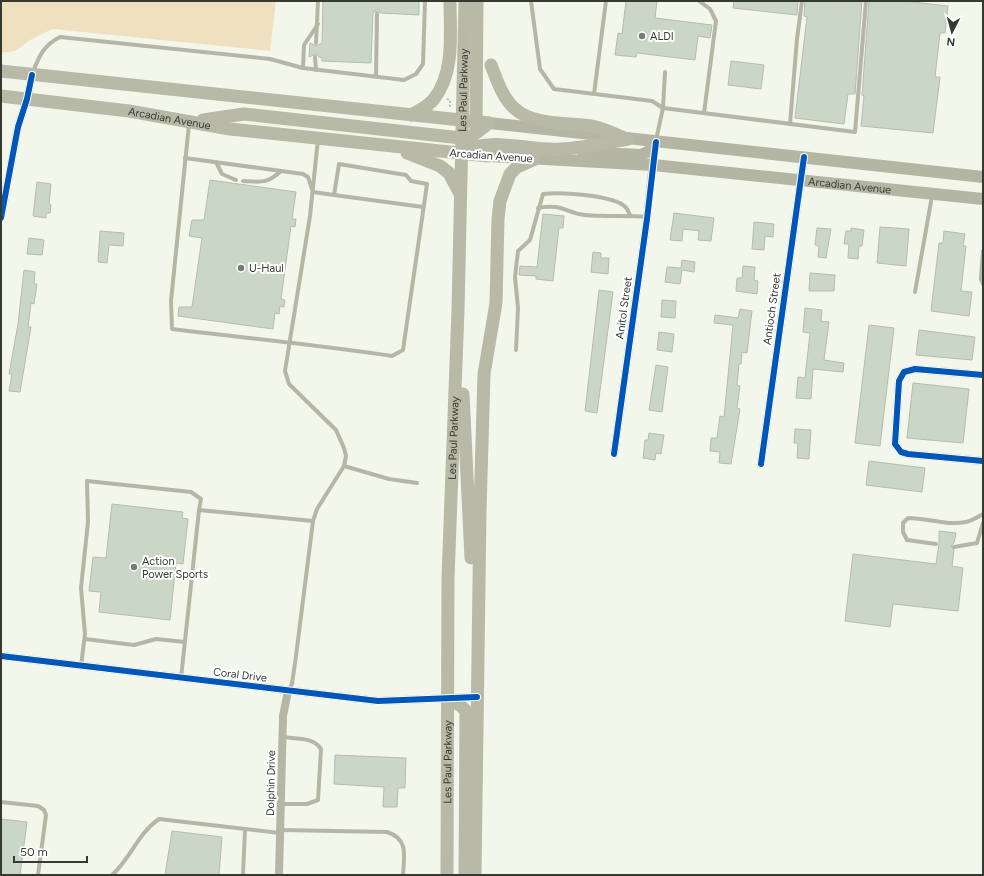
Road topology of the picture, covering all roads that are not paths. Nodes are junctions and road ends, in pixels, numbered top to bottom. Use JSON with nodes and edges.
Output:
{"nodes":[{"id":1,"x":318,"y":1,"type":"edge"},
{"id":2,"x":426,"y":1,"type":"edge"},
{"id":3,"x":450,"y":1,"type":"edge"},
{"id":4,"x":465,"y":1,"type":"edge"},
{"id":5,"x":478,"y":1,"type":"edge"},
{"id":6,"x":531,"y":1,"type":"edge"},
{"id":7,"x":606,"y":1,"type":"edge"},
{"id":8,"x":699,"y":1,"type":"edge"},
{"id":9,"x":802,"y":1,"type":"edge"},
{"id":10,"x":866,"y":1,"type":"edge"},
{"id":11,"x":377,"y":13,"type":"dead end"},
{"id":12,"x":318,"y":24,"type":"junction"},
{"id":13,"x":316,"y":43,"type":"dead end"},
{"id":14,"x":315,"y":57,"type":"dead end"},
{"id":15,"x":491,"y":65,"type":"dead end"},
{"id":16,"x":303,"y":68,"type":"junction"},
{"id":17,"x":316,"y":70,"type":"junction"},
{"id":18,"x":1,"y":71,"type":"edge"},
{"id":19,"x":665,"y":72,"type":"dead end"},
{"id":20,"x":32,"y":75,"type":"junction"},
{"id":21,"x":376,"y":76,"type":"junction"},
{"id":22,"x":594,"y":94,"type":"junction"},
{"id":23,"x":1,"y":96,"type":"edge"},
{"id":24,"x":27,"y":99,"type":"junction"},
{"id":25,"x":663,"y":108,"type":"junction"},
{"id":26,"x":704,"y":113,"type":"junction"},
{"id":27,"x":411,"y":114,"type":"junction"},
{"id":28,"x":462,"y":120,"type":"junction"},
{"id":29,"x":190,"y":122,"type":"junction"},
{"id":30,"x":489,"y":123,"type":"joint"},
{"id":31,"x":790,"y":124,"type":"junction"},
{"id":32,"x":318,"y":139,"type":"junction"},
{"id":33,"x":628,"y":139,"type":"junction"},
{"id":34,"x":476,"y":142,"type":"junction"},
{"id":35,"x":656,"y":142,"type":"junction"},
{"id":36,"x":390,"y":147,"type":"junction"},
{"id":37,"x":461,"y":154,"type":"junction"},
{"id":38,"x":804,"y":157,"type":"junction"},
{"id":39,"x":185,"y":158,"type":"junction"},
{"id":40,"x":535,"y":159,"type":"junction"},
{"id":41,"x":566,"y":161,"type":"junction"},
{"id":42,"x":216,"y":162,"type":"junction"},
{"id":43,"x":653,"y":165,"type":"junction"},
{"id":44,"x":281,"y":171,"type":"junction"},
{"id":45,"x":983,"y":177,"type":"edge"},
{"id":46,"x":801,"y":179,"type":"junction"},
{"id":47,"x":236,"y":180,"type":"dead end"},
{"id":48,"x":243,"y":181,"type":"dead end"},
{"id":49,"x":313,"y":192,"type":"junction"},
{"id":50,"x":460,"y":193,"type":"junction"},
{"id":51,"x":932,"y":194,"type":"junction"},
{"id":52,"x":334,"y":195,"type":"junction"},
{"id":53,"x":983,"y":199,"type":"edge"},
{"id":54,"x":423,"y":207,"type":"junction"},
{"id":55,"x":538,"y":208,"type":"junction"},
{"id":56,"x":630,"y":215,"type":"junction"},
{"id":57,"x":647,"y":217,"type":"junction"},
{"id":58,"x":1,"y":218,"type":"edge"},
{"id":59,"x":983,"y":251,"type":"edge"},
{"id":60,"x":983,"y":284,"type":"edge"},
{"id":61,"x":915,"y":292,"type":"dead end"},
{"id":62,"x":458,"y":310,"type":"junction"},
{"id":63,"x":289,"y":344,"type":"junction"},
{"id":64,"x":516,"y":350,"type":"dead end"},
{"id":65,"x":983,"y":375,"type":"edge"},
{"id":66,"x":614,"y":454,"type":"dead end"},
{"id":67,"x":983,"y":461,"type":"edge"},
{"id":68,"x":761,"y":464,"type":"dead end"},
{"id":69,"x":344,"y":466,"type":"junction"},
{"id":70,"x":417,"y":483,"type":"dead end"},
{"id":71,"x":199,"y":510,"type":"junction"},
{"id":72,"x":983,"y":514,"type":"edge"},
{"id":73,"x":313,"y":521,"type":"junction"},
{"id":74,"x":983,"y":523,"type":"edge"},
{"id":75,"x":936,"y":544,"type":"dead end"},
{"id":76,"x":954,"y":547,"type":"dead end"},
{"id":77,"x":479,"y":590,"type":"junction"},
{"id":78,"x":85,"y":639,"type":"junction"},
{"id":79,"x":185,"y":642,"type":"junction"},
{"id":80,"x":1,"y":656,"type":"edge"},
{"id":81,"x":81,"y":666,"type":"junction"},
{"id":82,"x":181,"y":678,"type":"junction"},
{"id":83,"x":288,"y":691,"type":"junction"},
{"id":84,"x":477,"y":697,"type":"junction"},
{"id":85,"x":448,"y":698,"type":"junction"},
{"id":86,"x":282,"y":737,"type":"junction"},
{"id":87,"x":1,"y":802,"type":"edge"},
{"id":88,"x":281,"y":804,"type":"junction"},
{"id":89,"x":245,"y":829,"type":"junction"},
{"id":90,"x":281,"y":832,"type":"junction"},
{"id":91,"x":38,"y":875,"type":"edge"},
{"id":92,"x":112,"y":875,"type":"edge"},
{"id":93,"x":243,"y":875,"type":"edge"},
{"id":94,"x":280,"y":875,"type":"edge"},
{"id":95,"x":403,"y":875,"type":"edge"},
{"id":96,"x":447,"y":875,"type":"edge"},
{"id":97,"x":465,"y":875,"type":"edge"},
{"id":98,"x":475,"y":875,"type":"edge"}],
"edges":[{"from":1,"to":12,"type":"lane"},
{"from":2,"to":21,"type":"lane"},
{"from":3,"to":27,"type":"main road"},
{"from":4,"to":28,"type":"main road","name":"Les Paul Parkway"},
{"from":5,"to":34,"type":"main road"},
{"from":6,"to":22,"type":"lane"},
{"from":7,"to":22,"type":"lane"},
{"from":8,"to":26,"type":"lane"},
{"from":9,"to":31,"type":"lane"},
{"from":10,"to":31,"type":"lane"},
{"from":11,"to":21,"type":"lane"},
{"from":12,"to":13,"type":"lane"},
{"from":12,"to":16,"type":"lane"},
{"from":14,"to":17,"type":"lane"},
{"from":15,"to":33,"type":"main road"},
{"from":16,"to":17,"type":"lane"},
{"from":16,"to":20,"type":"lane"},
{"from":17,"to":21,"type":"lane"},
{"from":18,"to":20,"type":"main road"},
{"from":19,"to":25,"type":"lane"},
{"from":20,"to":24,"type":"street"},
{"from":20,"to":27,"type":"main road"},
{"from":22,"to":25,"type":"lane"},
{"from":23,"to":24,"type":"main road","name":"Arcadian Avenue"},
{"from":24,"to":29,"type":"main road","name":"Arcadian Avenue"},
{"from":24,"to":58,"type":"street"},
{"from":25,"to":26,"type":"lane"},
{"from":25,"to":35,"type":"lane"},
{"from":26,"to":31,"type":"lane"},
{"from":27,"to":28,"type":"main road"},
{"from":28,"to":34,"type":"main road","name":"Les Paul Parkway"},
{"from":29,"to":32,"type":"main road","name":"Arcadian Avenue"},
{"from":29,"to":34,"type":"main road"},
{"from":29,"to":39,"type":"lane"},
{"from":30,"to":33,"type":"main road","name":"Arcadian Avenue"},
{"from":30,"to":34,"type":"main road","name":"Arcadian Avenue"},
{"from":32,"to":36,"type":"main road","name":"Arcadian Avenue"},
{"from":32,"to":49,"type":"lane"},
{"from":33,"to":34,"type":"main road"},
{"from":33,"to":35,"type":"main road","name":"Arcadian Avenue"},
{"from":34,"to":37,"type":"main road","name":"Les Paul Parkway"},
{"from":34,"to":40,"type":"main road","name":"Arcadian Avenue"},
{"from":35,"to":38,"type":"main road","name":"Arcadian Avenue"},
{"from":35,"to":41,"type":"main road"},
{"from":35,"to":43,"type":"street","name":"Anitol Street"},
{"from":36,"to":37,"type":"main road","name":"Arcadian Avenue"},
{"from":36,"to":50,"type":"main road"},
{"from":37,"to":50,"type":"main road","name":"Les Paul Parkway"},
{"from":38,"to":45,"type":"main road","name":"Arcadian Avenue"},
{"from":38,"to":46,"type":"street","name":"Antioch Street"},
{"from":39,"to":42,"type":"lane"},
{"from":39,"to":63,"type":"lane"},
{"from":40,"to":41,"type":"main road","name":"Arcadian Avenue"},
{"from":40,"to":77,"type":"main road"},
{"from":41,"to":43,"type":"main road","name":"Arcadian Avenue"},
{"from":42,"to":44,"type":"lane"},
{"from":42,"to":47,"type":"lane"},
{"from":43,"to":46,"type":"main road","name":"Arcadian Avenue"},
{"from":43,"to":57,"type":"street","name":"Anitol Street"},
{"from":44,"to":48,"type":"lane"},
{"from":44,"to":49,"type":"lane"},
{"from":46,"to":51,"type":"main road","name":"Arcadian Avenue"},
{"from":46,"to":68,"type":"street","name":"Antioch Street"},
{"from":49,"to":52,"type":"lane"},
{"from":49,"to":63,"type":"lane"},
{"from":50,"to":62,"type":"main road","name":"Les Paul Parkway"},
{"from":51,"to":53,"type":"main road","name":"Arcadian Avenue"},
{"from":51,"to":61,"type":"lane"},
{"from":52,"to":54,"type":"lane"},
{"from":52,"to":54,"type":"lane"},
{"from":54,"to":63,"type":"lane"},
{"from":55,"to":56,"type":"lane"},
{"from":55,"to":56,"type":"lane"},
{"from":55,"to":64,"type":"lane"},
{"from":56,"to":57,"type":"lane"},
{"from":57,"to":66,"type":"street","name":"Anitol Street"},
{"from":59,"to":60,"type":"lane"},
{"from":62,"to":77,"type":"main road"},
{"from":62,"to":85,"type":"main road","name":"Les Paul Parkway"},
{"from":63,"to":69,"type":"lane"},
{"from":65,"to":67,"type":"street"},
{"from":69,"to":70,"type":"lane"},
{"from":69,"to":73,"type":"lane"},
{"from":71,"to":73,"type":"lane"},
{"from":71,"to":78,"type":"lane"},
{"from":71,"to":79,"type":"lane"},
{"from":72,"to":75,"type":"lane"},
{"from":73,"to":83,"type":"lane"},
{"from":74,"to":76,"type":"lane"},
{"from":77,"to":84,"type":"main road"},
{"from":78,"to":79,"type":"lane"},
{"from":78,"to":81,"type":"lane"},
{"from":79,"to":82,"type":"lane"},
{"from":80,"to":81,"type":"street","name":"Coral Drive"},
{"from":81,"to":82,"type":"street","name":"Coral Drive"},
{"from":82,"to":83,"type":"street","name":"Coral Drive"},
{"from":83,"to":85,"type":"street","name":"Coral Drive"},
{"from":83,"to":86,"type":"street","name":"Dolphin Drive"},
{"from":84,"to":85,"type":"street","name":"Coral Drive"},
{"from":84,"to":98,"type":"main road"},
{"from":85,"to":96,"type":"main road","name":"Les Paul Parkway"},
{"from":85,"to":97,"type":"main road"},
{"from":86,"to":88,"type":"street","name":"Dolphin Drive"},
{"from":86,"to":88,"type":"lane"},
{"from":87,"to":91,"type":"lane"},
{"from":88,"to":90,"type":"street","name":"Dolphin Drive"},
{"from":89,"to":90,"type":"lane"},
{"from":89,"to":92,"type":"lane"},
{"from":89,"to":93,"type":"lane"},
{"from":90,"to":94,"type":"street","name":"Dolphin Drive"},
{"from":90,"to":95,"type":"lane"}]}
